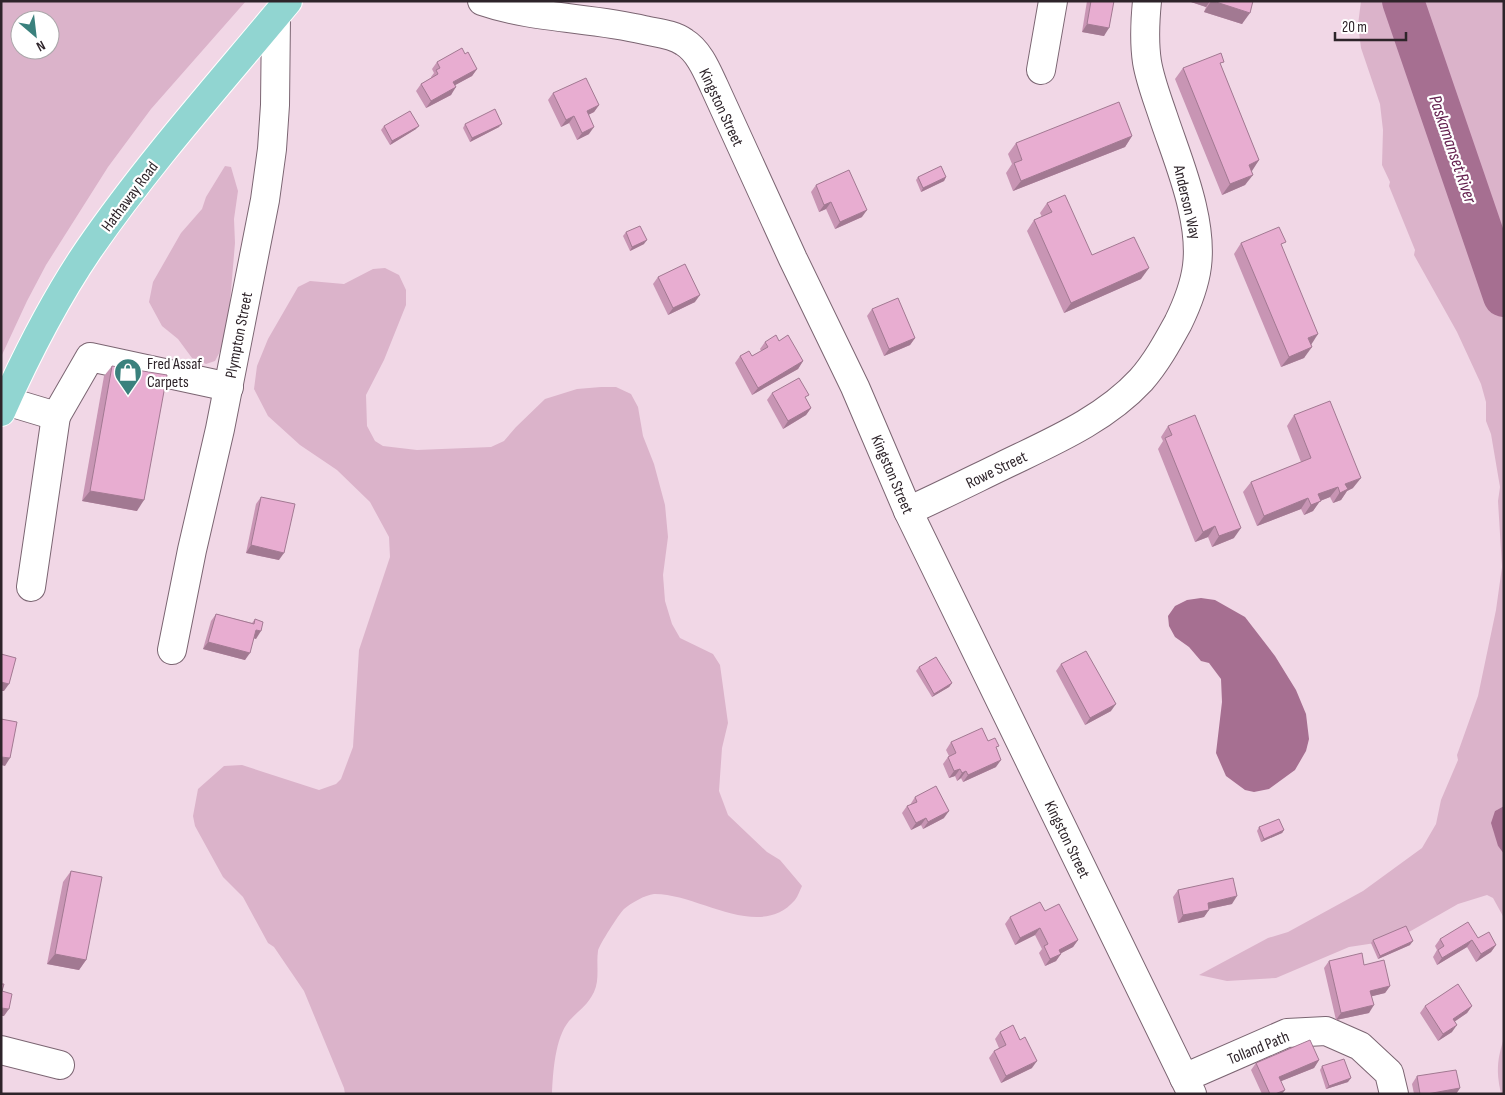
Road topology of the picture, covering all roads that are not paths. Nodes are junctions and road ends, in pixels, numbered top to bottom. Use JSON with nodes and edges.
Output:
{"nodes":[{"id":1,"x":1053,"y":1,"type":"edge"},
{"id":2,"x":1147,"y":1,"type":"edge"},
{"id":3,"x":490,"y":2,"type":"edge"},
{"id":4,"x":282,"y":9,"type":"edge"},
{"id":5,"x":1041,"y":70,"type":"dead end"},
{"id":6,"x":229,"y":387,"type":"junction"},
{"id":7,"x":4,"y":406,"type":"edge"},
{"id":8,"x":56,"y":416,"type":"junction"},
{"id":9,"x":1084,"y":424,"type":"joint"},
{"id":10,"x":908,"y":511,"type":"junction"},
{"id":11,"x":31,"y":587,"type":"dead end"},
{"id":12,"x":172,"y":650,"type":"dead end"},
{"id":13,"x":1,"y":1050,"type":"edge"},
{"id":14,"x":60,"y":1065,"type":"dead end"},
{"id":15,"x":1188,"y":1086,"type":"edge"},
{"id":16,"x":1394,"y":1094,"type":"edge"}],
"edges":[{"from":1,"to":5,"type":"street"},
{"from":2,"to":9,"type":"street","name":"Anderson Way"},
{"from":3,"to":10,"type":"street","name":"Kingston Street"},
{"from":4,"to":6,"type":"street","name":"Plympton Street"},
{"from":4,"to":7,"type":"main road","name":"Hathaway Road"},
{"from":6,"to":8,"type":"street"},
{"from":6,"to":12,"type":"street","name":"Plympton Street"},
{"from":7,"to":8,"type":"street"},
{"from":8,"to":11,"type":"street"},
{"from":9,"to":10,"type":"street","name":"Rowe Street"},
{"from":10,"to":15,"type":"street","name":"Kingston Street"},
{"from":13,"to":14,"type":"street"},
{"from":15,"to":16,"type":"street","name":"Tolland Path"}]}
